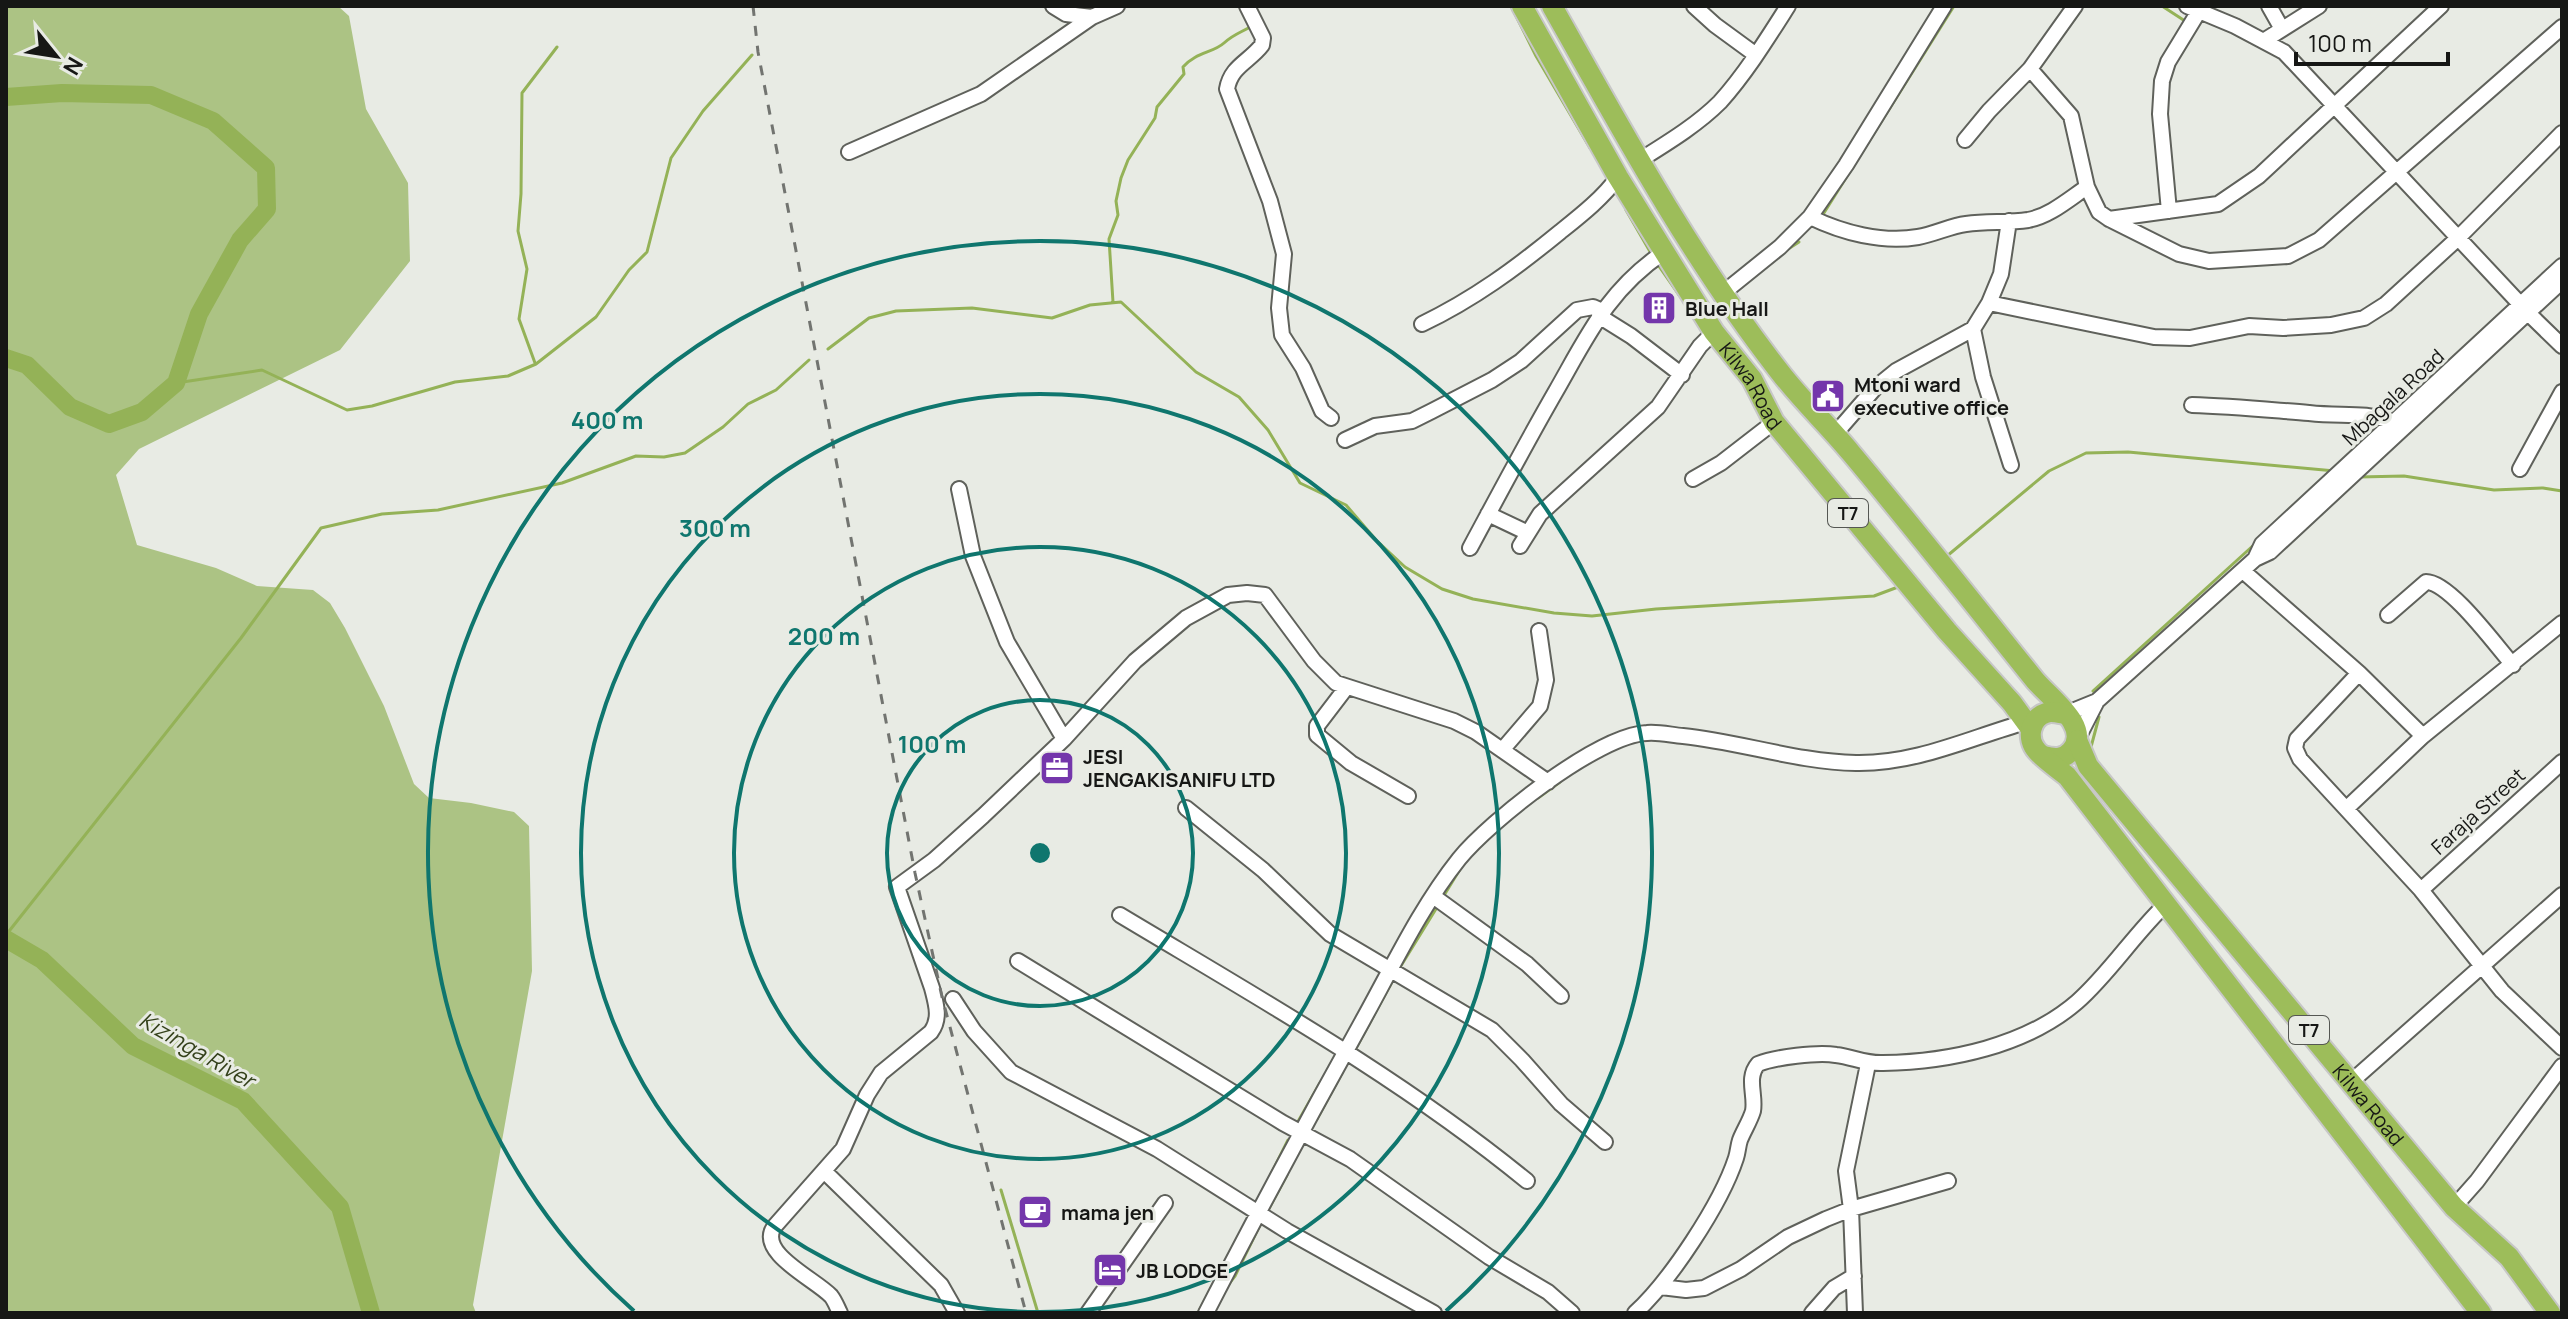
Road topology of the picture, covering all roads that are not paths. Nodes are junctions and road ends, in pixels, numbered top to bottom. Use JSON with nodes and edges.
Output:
{"nodes":[{"id":1,"x":1053,"y":6,"type":"edge"},
{"id":2,"x":1117,"y":6,"type":"edge"},
{"id":3,"x":1247,"y":6,"type":"edge"},
{"id":4,"x":1522,"y":6,"type":"edge"},
{"id":5,"x":1552,"y":6,"type":"edge"},
{"id":6,"x":1694,"y":6,"type":"edge"},
{"id":7,"x":1788,"y":6,"type":"edge"},
{"id":8,"x":1944,"y":6,"type":"edge"},
{"id":9,"x":2075,"y":6,"type":"edge"},
{"id":10,"x":2269,"y":6,"type":"edge"},
{"id":11,"x":2319,"y":6,"type":"edge"},
{"id":12,"x":2441,"y":6,"type":"edge"},
{"id":13,"x":2196,"y":8,"type":"edge"},
{"id":14,"x":1092,"y":17,"type":"junction"},
{"id":15,"x":2562,"y":27,"type":"edge"},
{"id":16,"x":2282,"y":29,"type":"junction"},
{"id":17,"x":2265,"y":40,"type":"junction"},
{"id":18,"x":1756,"y":55,"type":"junction"},
{"id":19,"x":2030,"y":69,"type":"junction"},
{"id":20,"x":2334,"y":106,"type":"junction"},
{"id":21,"x":2562,"y":133,"type":"edge"},
{"id":22,"x":1965,"y":140,"type":"dead end"},
{"id":23,"x":849,"y":152,"type":"dead end"},
{"id":24,"x":1640,"y":160,"type":"junction"},
{"id":25,"x":2395,"y":172,"type":"junction"},
{"id":26,"x":1618,"y":177,"type":"junction"},
{"id":27,"x":2087,"y":187,"type":"junction"},
{"id":28,"x":2169,"y":211,"type":"junction"},
{"id":29,"x":1810,"y":217,"type":"junction"},
{"id":30,"x":2109,"y":219,"type":"junction"},
{"id":31,"x":2009,"y":221,"type":"junction"},
{"id":32,"x":2457,"y":239,"type":"junction"},
{"id":33,"x":1664,"y":252,"type":"junction"},
{"id":34,"x":2562,"y":266,"type":"edge"},
{"id":35,"x":2562,"y":281,"type":"edge"},
{"id":36,"x":1723,"y":293,"type":"junction"},
{"id":37,"x":1989,"y":303,"type":"junction"},
{"id":38,"x":2524,"y":309,"type":"junction"},
{"id":39,"x":1600,"y":313,"type":"junction"},
{"id":40,"x":1422,"y":324,"type":"dead end"},
{"id":41,"x":1973,"y":329,"type":"junction"},
{"id":42,"x":1714,"y":332,"type":"junction"},
{"id":43,"x":2562,"y":346,"type":"edge"},
{"id":44,"x":1682,"y":375,"type":"junction"},
{"id":45,"x":2562,"y":392,"type":"edge"},
{"id":46,"x":2192,"y":405,"type":"dead end"},
{"id":47,"x":1331,"y":418,"type":"dead end"},
{"id":48,"x":1774,"y":422,"type":"junction"},
{"id":49,"x":2395,"y":422,"type":"junction"},
{"id":50,"x":1835,"y":434,"type":"junction"},
{"id":51,"x":1345,"y":440,"type":"dead end"},
{"id":52,"x":2011,"y":465,"type":"dead end"},
{"id":53,"x":2520,"y":469,"type":"dead end"},
{"id":54,"x":1693,"y":479,"type":"dead end"},
{"id":55,"x":959,"y":489,"type":"dead end"},
{"id":56,"x":1488,"y":514,"type":"junction"},
{"id":57,"x":1528,"y":533,"type":"junction"},
{"id":58,"x":1520,"y":546,"type":"dead end"},
{"id":59,"x":1470,"y":548,"type":"dead end"},
{"id":60,"x":2255,"y":559,"type":"junction"},
{"id":61,"x":2243,"y":571,"type":"junction"},
{"id":62,"x":2388,"y":615,"type":"dead end"},
{"id":63,"x":2562,"y":623,"type":"edge"},
{"id":64,"x":1539,"y":631,"type":"dead end"},
{"id":65,"x":2513,"y":665,"type":"junction"},
{"id":66,"x":2359,"y":673,"type":"junction"},
{"id":67,"x":1346,"y":688,"type":"junction"},
{"id":68,"x":2097,"y":701,"type":"junction"},
{"id":69,"x":2065,"y":714,"type":"junction"},
{"id":70,"x":2423,"y":736,"type":"junction"},
{"id":71,"x":2029,"y":737,"type":"junction"},
{"id":72,"x":1064,"y":739,"type":"junction"},
{"id":73,"x":2077,"y":740,"type":"junction"},
{"id":74,"x":1503,"y":749,"type":"junction"},
{"id":75,"x":2562,"y":762,"type":"edge"},
{"id":76,"x":1548,"y":782,"type":"junction"},
{"id":77,"x":1408,"y":796,"type":"dead end"},
{"id":78,"x":1186,"y":808,"type":"dead end"},
{"id":79,"x":2347,"y":808,"type":"junction"},
{"id":80,"x":2421,"y":890,"type":"junction"},
{"id":81,"x":2562,"y":895,"type":"edge"},
{"id":82,"x":1433,"y":896,"type":"junction"},
{"id":83,"x":2167,"y":903,"type":"junction"},
{"id":84,"x":1120,"y":915,"type":"dead end"},
{"id":85,"x":1018,"y":961,"type":"dead end"},
{"id":86,"x":2483,"y":965,"type":"junction"},
{"id":87,"x":1390,"y":971,"type":"junction"},
{"id":88,"x":1561,"y":996,"type":"dead end"},
{"id":89,"x":953,"y":999,"type":"dead end"},
{"id":90,"x":2562,"y":1048,"type":"edge"},
{"id":91,"x":1346,"y":1051,"type":"junction"},
{"id":92,"x":1868,"y":1064,"type":"junction"},
{"id":93,"x":2562,"y":1066,"type":"edge"},
{"id":94,"x":2352,"y":1081,"type":"junction"},
{"id":95,"x":1300,"y":1132,"type":"junction"},
{"id":96,"x":1605,"y":1142,"type":"dead end"},
{"id":97,"x":825,"y":1172,"type":"junction"},
{"id":98,"x":1527,"y":1181,"type":"dead end"},
{"id":99,"x":1948,"y":1181,"type":"dead end"},
{"id":100,"x":1165,"y":1203,"type":"dead end"},
{"id":101,"x":2454,"y":1207,"type":"junction"},
{"id":102,"x":1851,"y":1209,"type":"junction"},
{"id":103,"x":1258,"y":1213,"type":"junction"},
{"id":104,"x":1854,"y":1276,"type":"junction"},
{"id":105,"x":1661,"y":1287,"type":"junction"},
{"id":106,"x":840,"y":1313,"type":"edge"},
{"id":107,"x":957,"y":1313,"type":"edge"},
{"id":108,"x":1088,"y":1313,"type":"edge"},
{"id":109,"x":1206,"y":1313,"type":"edge"},
{"id":110,"x":1434,"y":1313,"type":"edge"},
{"id":111,"x":1572,"y":1313,"type":"edge"},
{"id":112,"x":1635,"y":1313,"type":"edge"},
{"id":113,"x":1812,"y":1313,"type":"edge"},
{"id":114,"x":1855,"y":1313,"type":"edge"},
{"id":115,"x":2481,"y":1313,"type":"edge"},
{"id":116,"x":2550,"y":1313,"type":"edge"}],
"edges":[{"from":1,"to":14,"type":"street"},
{"from":2,"to":14,"type":"street"},
{"from":3,"to":47,"type":"street"},
{"from":4,"to":26,"type":"highway","name":"Kilwa Road","number":"T7"},
{"from":5,"to":24,"type":"highway","name":"Kilwa Road","number":"T7"},
{"from":6,"to":18,"type":"street"},
{"from":7,"to":18,"type":"street"},
{"from":8,"to":29,"type":"street"},
{"from":9,"to":19,"type":"street"},
{"from":10,"to":16,"type":"street"},
{"from":11,"to":16,"type":"street"},
{"from":12,"to":20,"type":"street"},
{"from":13,"to":17,"type":"street"},
{"from":13,"to":28,"type":"street"},
{"from":14,"to":23,"type":"street"},
{"from":15,"to":25,"type":"street"},
{"from":16,"to":17,"type":"street"},
{"from":17,"to":20,"type":"street"},
{"from":18,"to":24,"type":"street"},
{"from":19,"to":22,"type":"street"},
{"from":19,"to":27,"type":"street"},
{"from":20,"to":25,"type":"street"},
{"from":20,"to":28,"type":"street"},
{"from":21,"to":32,"type":"street"},
{"from":24,"to":36,"type":"highway","name":"Kilwa Road","number":"T7"},
{"from":25,"to":30,"type":"street"},
{"from":25,"to":32,"type":"street"},
{"from":26,"to":33,"type":"highway","name":"Kilwa Road","number":"T7"},
{"from":26,"to":40,"type":"street"},
{"from":27,"to":30,"type":"street"},
{"from":27,"to":31,"type":"street"},
{"from":28,"to":30,"type":"street"},
{"from":29,"to":31,"type":"street"},
{"from":29,"to":36,"type":"street"},
{"from":31,"to":37,"type":"street"},
{"from":32,"to":37,"type":"street"},
{"from":32,"to":38,"type":"street"},
{"from":33,"to":39,"type":"street"},
{"from":33,"to":42,"type":"highway","name":"Kilwa Road","number":"T7"},
{"from":34,"to":38,"type":"street","name":"Mbagala Road"},
{"from":35,"to":38,"type":"street","name":"Mbagala Road"},
{"from":36,"to":50,"type":"highway","name":"Kilwa Road","number":"T7"},
{"from":37,"to":41,"type":"street"},
{"from":38,"to":43,"type":"street"},
{"from":38,"to":49,"type":"street","name":"Mbagala Road"},
{"from":38,"to":60,"type":"street","name":"Mbagala Road"},
{"from":39,"to":44,"type":"street"},
{"from":39,"to":51,"type":"street"},
{"from":39,"to":56,"type":"street"},
{"from":41,"to":50,"type":"street"},
{"from":41,"to":52,"type":"street"},
{"from":42,"to":44,"type":"street"},
{"from":42,"to":48,"type":"highway","name":"Kilwa Road","number":"T7"},
{"from":44,"to":57,"type":"street"},
{"from":45,"to":53,"type":"street"},
{"from":46,"to":49,"type":"street"},
{"from":48,"to":54,"type":"street"},
{"from":48,"to":71,"type":"highway","name":"Kilwa Road","number":"T7"},
{"from":49,"to":60,"type":"street","name":"Mbagala Road"},
{"from":50,"to":69,"type":"highway","name":"Kilwa Road","number":"T7"},
{"from":55,"to":72,"type":"street"},
{"from":56,"to":57,"type":"street"},
{"from":56,"to":59,"type":"street"},
{"from":57,"to":58,"type":"street"},
{"from":60,"to":61,"type":"street","name":"Mbagala Road"},
{"from":61,"to":66,"type":"street"},
{"from":61,"to":68,"type":"street","name":"Mbagala Road"},
{"from":62,"to":65,"type":"street"},
{"from":63,"to":65,"type":"street"},
{"from":64,"to":74,"type":"street"},
{"from":65,"to":70,"type":"street"},
{"from":66,"to":70,"type":"street"},
{"from":66,"to":79,"type":"street"},
{"from":67,"to":72,"type":"street"},
{"from":67,"to":74,"type":"street"},
{"from":67,"to":77,"type":"street"},
{"from":68,"to":69,"type":"street","name":"Mbagala Road"},
{"from":68,"to":73,"type":"street","name":"Mbagala Road"},
{"from":69,"to":71,"type":"highway"},
{"from":69,"to":73,"type":"highway","number":"T7"},
{"from":70,"to":79,"type":"street"},
{"from":71,"to":73,"type":"highway"},
{"from":71,"to":76,"type":"street"},
{"from":71,"to":83,"type":"highway","name":"Kilwa Road","number":"T7"},
{"from":72,"to":97,"type":"street"},
{"from":73,"to":94,"type":"highway","name":"Kilwa Road","number":"T7"},
{"from":74,"to":76,"type":"street"},
{"from":75,"to":80,"type":"street","name":"Faraja Street"},
{"from":76,"to":82,"type":"street"},
{"from":78,"to":87,"type":"street"},
{"from":79,"to":80,"type":"street"},
{"from":80,"to":86,"type":"street"},
{"from":81,"to":86,"type":"street"},
{"from":82,"to":87,"type":"street"},
{"from":82,"to":88,"type":"street"},
{"from":83,"to":92,"type":"street"},
{"from":83,"to":115,"type":"highway","name":"Kilwa Road","number":"T7"},
{"from":84,"to":91,"type":"street"},
{"from":85,"to":95,"type":"street"},
{"from":86,"to":90,"type":"street"},
{"from":86,"to":94,"type":"street"},
{"from":87,"to":91,"type":"street"},
{"from":87,"to":96,"type":"street"},
{"from":89,"to":103,"type":"street"},
{"from":91,"to":95,"type":"street"},
{"from":91,"to":98,"type":"street"},
{"from":92,"to":102,"type":"street"},
{"from":92,"to":105,"type":"street"},
{"from":93,"to":101,"type":"street"},
{"from":94,"to":101,"type":"highway","name":"Kilwa Road","number":"T7"},
{"from":95,"to":103,"type":"street"},
{"from":95,"to":111,"type":"street"},
{"from":97,"to":106,"type":"street"},
{"from":97,"to":107,"type":"street"},
{"from":99,"to":102,"type":"street"},
{"from":100,"to":108,"type":"street"},
{"from":101,"to":116,"type":"highway","name":"Kilwa Road","number":"T7"},
{"from":102,"to":104,"type":"street"},
{"from":102,"to":105,"type":"street"},
{"from":103,"to":109,"type":"street"},
{"from":103,"to":110,"type":"street"},
{"from":104,"to":113,"type":"street"},
{"from":104,"to":114,"type":"street"},
{"from":105,"to":112,"type":"street"}]}
